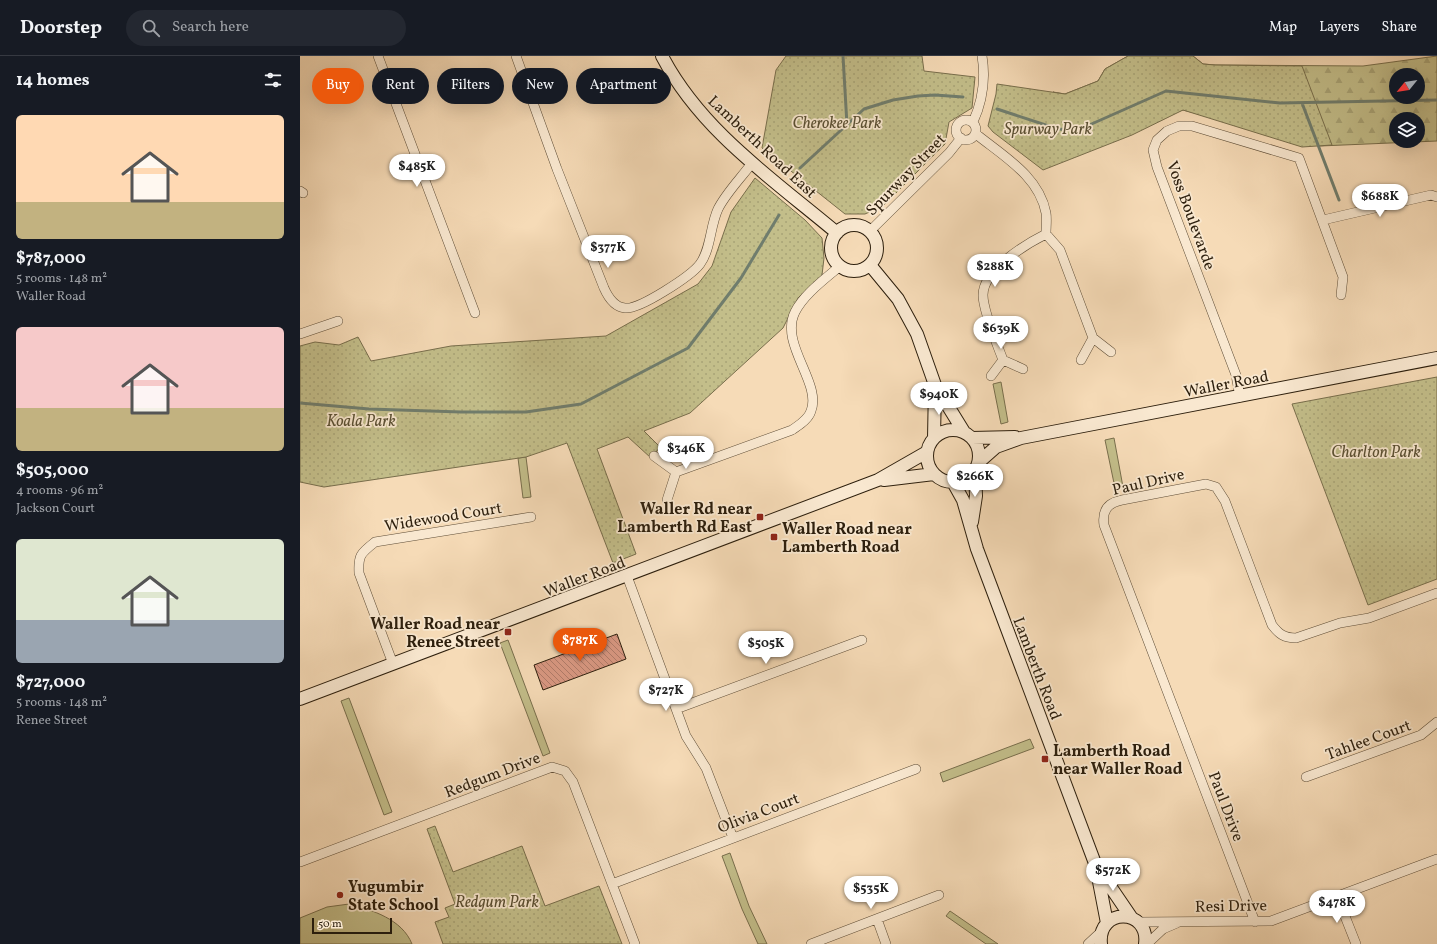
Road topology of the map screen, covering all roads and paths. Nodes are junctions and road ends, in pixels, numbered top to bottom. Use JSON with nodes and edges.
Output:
{"nodes":[{"id":1,"x":378,"y":56,"type":"edge"},
{"id":2,"x":516,"y":56,"type":"edge"},
{"id":3,"x":662,"y":56,"type":"edge"},
{"id":4,"x":982,"y":56,"type":"edge"},
{"id":5,"x":973,"y":122,"type":"junction"},
{"id":6,"x":976,"y":134,"type":"junction"},
{"id":7,"x":961,"y":138,"type":"junction"},
{"id":8,"x":752,"y":163,"type":"junction"},
{"id":9,"x":1437,"y":196,"type":"edge"},
{"id":10,"x":1323,"y":220,"type":"junction"},
{"id":11,"x":870,"y":231,"type":"junction"},
{"id":12,"x":837,"y":233,"type":"junction"},
{"id":13,"x":1046,"y":234,"type":"junction"},
{"id":14,"x":870,"y":265,"type":"junction"},
{"id":15,"x":840,"y":266,"type":"junction"},
{"id":16,"x":1342,"y":295,"type":"dead end"},
{"id":17,"x":475,"y":312,"type":"dead end"},
{"id":18,"x":338,"y":322,"type":"dead end"},
{"id":19,"x":300,"y":334,"type":"edge"},
{"id":20,"x":1093,"y":338,"type":"junction"},
{"id":21,"x":1111,"y":352,"type":"dead end"},
{"id":22,"x":1437,"y":358,"type":"edge"},
{"id":23,"x":1003,"y":360,"type":"junction"},
{"id":24,"x":1081,"y":360,"type":"dead end"},
{"id":25,"x":1023,"y":369,"type":"dead end"},
{"id":26,"x":991,"y":376,"type":"dead end"},
{"id":27,"x":935,"y":385,"type":"junction"},
{"id":28,"x":1240,"y":397,"type":"junction"},
{"id":29,"x":968,"y":435,"type":"junction"},
{"id":30,"x":934,"y":438,"type":"junction"},
{"id":31,"x":1021,"y":438,"type":"junction"},
{"id":32,"x":927,"y":452,"type":"junction"},
{"id":33,"x":654,"y":456,"type":"dead end"},
{"id":34,"x":977,"y":467,"type":"junction"},
{"id":35,"x":676,"y":472,"type":"junction"},
{"id":36,"x":934,"y":474,"type":"junction"},
{"id":37,"x":878,"y":480,"type":"junction"},
{"id":38,"x":953,"y":482,"type":"junction"},
{"id":39,"x":667,"y":500,"type":"dead end"},
{"id":40,"x":531,"y":517,"type":"dead end"},
{"id":41,"x":971,"y":526,"type":"junction"},
{"id":42,"x":627,"y":576,"type":"junction"},
{"id":43,"x":1437,"y":593,"type":"edge"},
{"id":44,"x":862,"y":640,"type":"dead end"},
{"id":45,"x":393,"y":664,"type":"junction"},
{"id":46,"x":300,"y":699,"type":"edge"},
{"id":47,"x":676,"y":709,"type":"junction"},
{"id":48,"x":1437,"y":722,"type":"edge"},
{"id":49,"x":916,"y":769,"type":"dead end"},
{"id":50,"x":1306,"y":777,"type":"dead end"},
{"id":51,"x":733,"y":838,"type":"junction"},
{"id":52,"x":1437,"y":859,"type":"edge"},
{"id":53,"x":300,"y":862,"type":"edge"},
{"id":54,"x":1096,"y":866,"type":"junction"},
{"id":55,"x":612,"y":884,"type":"junction"},
{"id":56,"x":938,"y":895,"type":"dead end"},
{"id":57,"x":1337,"y":896,"type":"junction"},
{"id":58,"x":877,"y":919,"type":"junction"},
{"id":59,"x":1134,"y":920,"type":"junction"},
{"id":60,"x":1182,"y":921,"type":"junction"},
{"id":61,"x":1255,"y":922,"type":"junction"},
{"id":62,"x":1104,"y":926,"type":"junction"},
{"id":63,"x":635,"y":944,"type":"edge"},
{"id":64,"x":811,"y":944,"type":"edge"},
{"id":65,"x":886,"y":944,"type":"edge"},
{"id":66,"x":1088,"y":944,"type":"edge"},
{"id":67,"x":1101,"y":944,"type":"edge"},
{"id":68,"x":1146,"y":944,"type":"edge"},
{"id":69,"x":1356,"y":944,"type":"edge"}],
"edges":[{"from":1,"to":17,"type":"street"},
{"from":2,"to":8,"type":"street"},
{"from":3,"to":8,"type":"street","name":"Lamberth Road East"},
{"from":4,"to":5,"type":"street"},
{"from":5,"to":6,"type":"street"},
{"from":5,"to":7,"type":"street","name":"Spurway Street"},
{"from":6,"to":7,"type":"street","name":"Spurway Street"},
{"from":6,"to":13,"type":"street"},
{"from":7,"to":11,"type":"street","name":"Spurway Street"},
{"from":8,"to":12,"type":"street","name":"Lamberth Road East"},
{"from":9,"to":10,"type":"street"},
{"from":10,"to":16,"type":"street"},
{"from":10,"to":28,"type":"street","name":"Voss Boulevarde"},
{"from":11,"to":12,"type":"street"},
{"from":11,"to":14,"type":"street"},
{"from":12,"to":15,"type":"street"},
{"from":13,"to":20,"type":"street"},
{"from":13,"to":23,"type":"street"},
{"from":14,"to":15,"type":"street"},
{"from":14,"to":27,"type":"street"},
{"from":15,"to":35,"type":"street"},
{"from":18,"to":19,"type":"street"},
{"from":20,"to":21,"type":"street"},
{"from":20,"to":24,"type":"street"},
{"from":22,"to":28,"type":"street","name":"Waller Road"},
{"from":23,"to":25,"type":"street"},
{"from":23,"to":26,"type":"street"},
{"from":27,"to":29,"type":"street"},
{"from":27,"to":30,"type":"street"},
{"from":28,"to":31,"type":"street","name":"Waller Road"},
{"from":29,"to":30,"type":"street"},
{"from":29,"to":31,"type":"street","name":"Waller Road"},
{"from":29,"to":34,"type":"street"},
{"from":30,"to":32,"type":"street"},
{"from":31,"to":34,"type":"street","name":"Waller Road"},
{"from":32,"to":36,"type":"street"},
{"from":32,"to":37,"type":"street","name":"Waller Road"},
{"from":33,"to":35,"type":"street"},
{"from":34,"to":38,"type":"street"},
{"from":34,"to":41,"type":"street","name":"Lamberth Road"},
{"from":35,"to":39,"type":"street"},
{"from":36,"to":37,"type":"street","name":"Waller Road"},
{"from":36,"to":38,"type":"street"},
{"from":37,"to":42,"type":"street","name":"Waller Road"},
{"from":38,"to":41,"type":"street","name":"Lamberth Road"},
{"from":40,"to":45,"type":"street","name":"Widewood Court"},
{"from":41,"to":54,"type":"street","name":"Lamberth Road"},
{"from":42,"to":45,"type":"street","name":"Waller Road"},
{"from":42,"to":47,"type":"street"},
{"from":43,"to":61,"type":"street","name":"Paul Drive"},
{"from":44,"to":47,"type":"street"},
{"from":45,"to":46,"type":"street","name":"Waller Road"},
{"from":47,"to":51,"type":"street"},
{"from":48,"to":50,"type":"street","name":"Tahlee Court"},
{"from":49,"to":51,"type":"street","name":"Olivia Court"},
{"from":51,"to":55,"type":"street","name":"Olivia Court"},
{"from":52,"to":57,"type":"street","name":"Resi Drive"},
{"from":53,"to":55,"type":"street","name":"Redgum Drive"},
{"from":54,"to":59,"type":"street","name":"Lamberth Road"},
{"from":54,"to":62,"type":"street","name":"Lamberth Road"},
{"from":55,"to":63,"type":"street","name":"Redgum Drive"},
{"from":56,"to":58,"type":"street"},
{"from":57,"to":61,"type":"street","name":"Resi Drive"},
{"from":57,"to":69,"type":"street"},
{"from":58,"to":64,"type":"street"},
{"from":58,"to":65,"type":"street"},
{"from":59,"to":60,"type":"street","name":"Resi Drive"},
{"from":59,"to":62,"type":"street"},
{"from":59,"to":68,"type":"street","name":"Lamberth Road"},
{"from":60,"to":61,"type":"street","name":"Resi Drive"},
{"from":60,"to":68,"type":"street","name":"Resi Drive"},
{"from":62,"to":66,"type":"street"},
{"from":62,"to":67,"type":"street","name":"Lamberth Road"}]}
